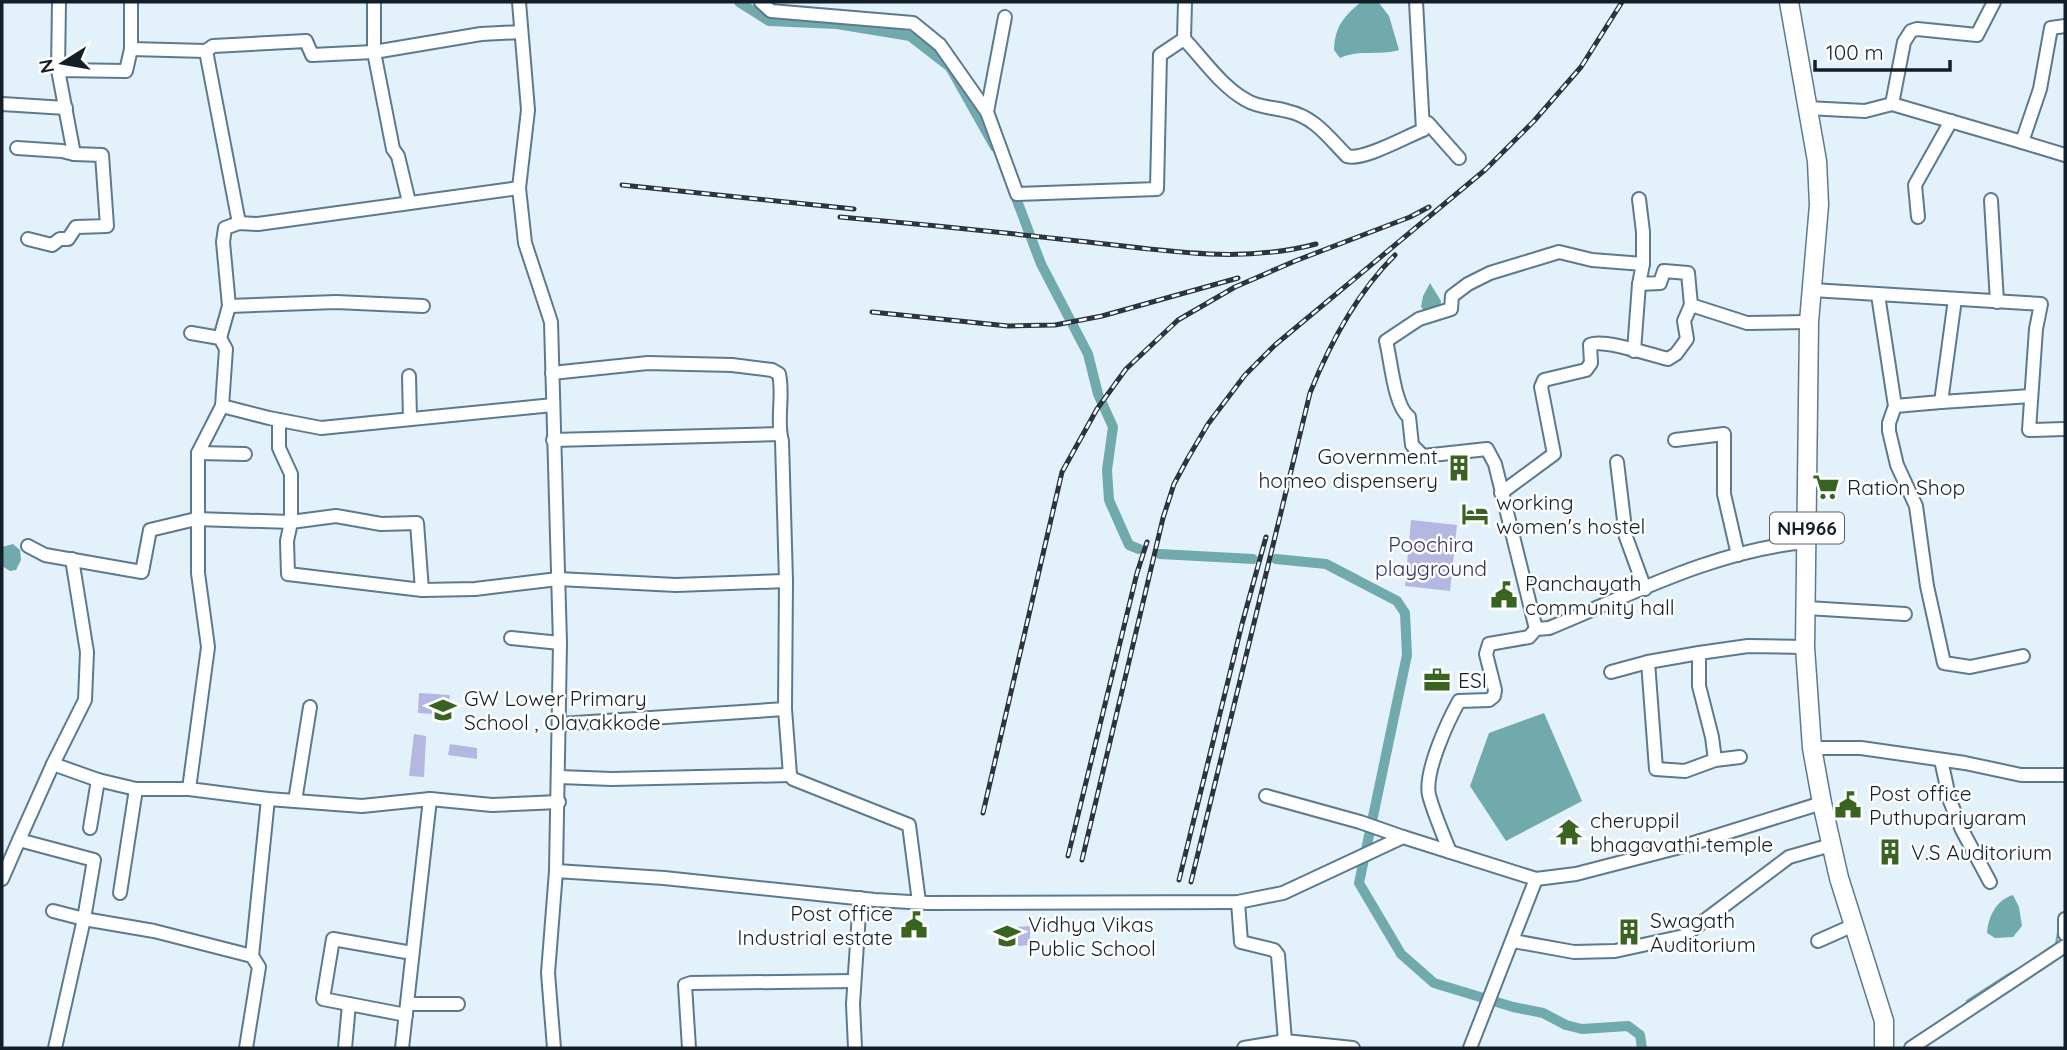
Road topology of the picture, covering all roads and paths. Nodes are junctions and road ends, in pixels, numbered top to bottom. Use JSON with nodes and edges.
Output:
{"nodes":[{"id":1,"x":60,"y":2,"type":"edge"},
{"id":2,"x":131,"y":2,"type":"edge"},
{"id":3,"x":374,"y":2,"type":"edge"},
{"id":4,"x":519,"y":2,"type":"edge"},
{"id":5,"x":761,"y":2,"type":"edge"},
{"id":6,"x":1185,"y":2,"type":"edge"},
{"id":7,"x":1416,"y":2,"type":"edge"},
{"id":8,"x":1789,"y":2,"type":"edge"},
{"id":9,"x":1994,"y":2,"type":"edge"},
{"id":10,"x":771,"y":6,"type":"edge"},
{"id":11,"x":1005,"y":17,"type":"dead end"},
{"id":12,"x":2065,"y":26,"type":"edge"},
{"id":13,"x":522,"y":32,"type":"junction"},
{"id":14,"x":1184,"y":39,"type":"junction"},
{"id":15,"x":131,"y":49,"type":"junction"},
{"id":16,"x":205,"y":51,"type":"junction"},
{"id":17,"x":374,"y":52,"type":"junction"},
{"id":18,"x":58,"y":70,"type":"junction"},
{"id":19,"x":2,"y":104,"type":"edge"},
{"id":20,"x":1892,"y":104,"type":"junction"},
{"id":21,"x":66,"y":108,"type":"junction"},
{"id":22,"x":1807,"y":108,"type":"junction"},
{"id":23,"x":987,"y":112,"type":"junction"},
{"id":24,"x":1951,"y":121,"type":"junction"},
{"id":25,"x":1423,"y":127,"type":"junction"},
{"id":26,"x":2022,"y":142,"type":"junction"},
{"id":27,"x":17,"y":148,"type":"dead end"},
{"id":28,"x":75,"y":154,"type":"junction"},
{"id":29,"x":2065,"y":155,"type":"edge"},
{"id":30,"x":1459,"y":158,"type":"dead end"},
{"id":31,"x":519,"y":188,"type":"junction"},
{"id":32,"x":1639,"y":198,"type":"dead end"},
{"id":33,"x":1990,"y":200,"type":"dead end"},
{"id":34,"x":409,"y":202,"type":"junction"},
{"id":35,"x":1918,"y":217,"type":"dead end"},
{"id":36,"x":239,"y":223,"type":"junction"},
{"id":37,"x":28,"y":239,"type":"dead end"},
{"id":38,"x":1643,"y":264,"type":"junction"},
{"id":39,"x":1639,"y":284,"type":"junction"},
{"id":40,"x":1812,"y":290,"type":"junction"},
{"id":41,"x":1878,"y":295,"type":"junction"},
{"id":42,"x":1955,"y":299,"type":"junction"},
{"id":43,"x":1997,"y":302,"type":"junction"},
{"id":44,"x":1691,"y":305,"type":"junction"},
{"id":45,"x":229,"y":306,"type":"junction"},
{"id":46,"x":423,"y":306,"type":"dead end"},
{"id":47,"x":1809,"y":322,"type":"junction"},
{"id":48,"x":191,"y":334,"type":"dead end"},
{"id":49,"x":220,"y":338,"type":"junction"},
{"id":50,"x":1634,"y":351,"type":"junction"},
{"id":51,"x":552,"y":373,"type":"junction"},
{"id":52,"x":409,"y":376,"type":"dead end"},
{"id":53,"x":2031,"y":396,"type":"junction"},
{"id":54,"x":1941,"y":402,"type":"junction"},
{"id":55,"x":553,"y":405,"type":"junction"},
{"id":56,"x":222,"y":406,"type":"junction"},
{"id":57,"x":1895,"y":406,"type":"junction"},
{"id":58,"x":410,"y":419,"type":"junction"},
{"id":59,"x":279,"y":420,"type":"junction"},
{"id":60,"x":2065,"y":429,"type":"edge"},
{"id":61,"x":779,"y":434,"type":"junction"},
{"id":62,"x":554,"y":440,"type":"junction"},
{"id":63,"x":1675,"y":440,"type":"dead end"},
{"id":64,"x":198,"y":453,"type":"junction"},
{"id":65,"x":245,"y":454,"type":"dead end"},
{"id":66,"x":1617,"y":462,"type":"dead end"},
{"id":67,"x":1501,"y":493,"type":"junction"},
{"id":68,"x":196,"y":519,"type":"junction"},
{"id":69,"x":292,"y":522,"type":"junction"},
{"id":70,"x":1806,"y":542,"type":"junction"},
{"id":71,"x":28,"y":546,"type":"dead end"},
{"id":72,"x":1738,"y":555,"type":"junction"},
{"id":73,"x":72,"y":559,"type":"junction"},
{"id":74,"x":558,"y":579,"type":"junction"},
{"id":75,"x":786,"y":581,"type":"junction"},
{"id":76,"x":1645,"y":589,"type":"junction"},
{"id":77,"x":422,"y":590,"type":"junction"},
{"id":78,"x":1807,"y":608,"type":"junction"},
{"id":79,"x":1905,"y":614,"type":"dead end"},
{"id":80,"x":1536,"y":629,"type":"junction"},
{"id":81,"x":511,"y":638,"type":"dead end"},
{"id":82,"x":560,"y":643,"type":"junction"},
{"id":83,"x":1805,"y":647,"type":"junction"},
{"id":84,"x":1699,"y":653,"type":"junction"},
{"id":85,"x":2023,"y":656,"type":"dead end"},
{"id":86,"x":1648,"y":662,"type":"junction"},
{"id":87,"x":1611,"y":672,"type":"dead end"},
{"id":88,"x":310,"y":707,"type":"dead end"},
{"id":89,"x":785,"y":709,"type":"junction"},
{"id":90,"x":560,"y":724,"type":"junction"},
{"id":91,"x":1812,"y":748,"type":"junction"},
{"id":92,"x":1740,"y":757,"type":"dead end"},
{"id":93,"x":1715,"y":760,"type":"junction"},
{"id":94,"x":1941,"y":760,"type":"junction"},
{"id":95,"x":53,"y":764,"type":"junction"},
{"id":96,"x":790,"y":775,"type":"junction"},
{"id":97,"x":2065,"y":775,"type":"edge"},
{"id":98,"x":559,"y":777,"type":"junction"},
{"id":99,"x":98,"y":780,"type":"junction"},
{"id":100,"x":136,"y":789,"type":"junction"},
{"id":101,"x":189,"y":789,"type":"junction"},
{"id":102,"x":1266,"y":796,"type":"dead end"},
{"id":103,"x":268,"y":799,"type":"junction"},
{"id":104,"x":430,"y":799,"type":"junction"},
{"id":105,"x":295,"y":801,"type":"junction"},
{"id":106,"x":559,"y":802,"type":"junction"},
{"id":107,"x":1822,"y":803,"type":"junction"},
{"id":108,"x":90,"y":828,"type":"dead end"},
{"id":109,"x":1403,"y":837,"type":"junction"},
{"id":110,"x":19,"y":840,"type":"junction"},
{"id":111,"x":1831,"y":845,"type":"junction"},
{"id":112,"x":1450,"y":852,"type":"junction"},
{"id":113,"x":556,"y":871,"type":"junction"},
{"id":114,"x":2,"y":879,"type":"edge"},
{"id":115,"x":1536,"y":879,"type":"junction"},
{"id":116,"x":1990,"y":882,"type":"dead end"},
{"id":117,"x":120,"y":893,"type":"dead end"},
{"id":118,"x":860,"y":898,"type":"junction"},
{"id":119,"x":919,"y":902,"type":"junction"},
{"id":120,"x":1238,"y":902,"type":"junction"},
{"id":121,"x":53,"y":911,"type":"dead end"},
{"id":122,"x":84,"y":919,"type":"junction"},
{"id":123,"x":2065,"y":919,"type":"edge"},
{"id":124,"x":1854,"y":925,"type":"junction"},
{"id":125,"x":2065,"y":934,"type":"edge"},
{"id":126,"x":1513,"y":941,"type":"junction"},
{"id":127,"x":1818,"y":941,"type":"dead end"},
{"id":128,"x":2065,"y":946,"type":"edge"},
{"id":129,"x":412,"y":953,"type":"junction"},
{"id":130,"x":252,"y":956,"type":"junction"},
{"id":131,"x":854,"y":981,"type":"junction"},
{"id":132,"x":349,"y":1004,"type":"junction"},
{"id":133,"x":458,"y":1004,"type":"dead end"},
{"id":134,"x":406,"y":1009,"type":"junction"},
{"id":135,"x":1285,"y":1041,"type":"junction"},
{"id":136,"x":55,"y":1048,"type":"edge"},
{"id":137,"x":246,"y":1048,"type":"edge"},
{"id":138,"x":345,"y":1048,"type":"edge"},
{"id":139,"x":402,"y":1048,"type":"edge"},
{"id":140,"x":554,"y":1048,"type":"edge"},
{"id":141,"x":689,"y":1048,"type":"edge"},
{"id":142,"x":855,"y":1048,"type":"edge"},
{"id":143,"x":1244,"y":1048,"type":"edge"},
{"id":144,"x":1353,"y":1048,"type":"edge"},
{"id":145,"x":1469,"y":1048,"type":"edge"},
{"id":146,"x":1884,"y":1048,"type":"edge"},
{"id":147,"x":1911,"y":1048,"type":"edge"}],
"edges":[{"from":1,"to":18,"type":"street"},
{"from":2,"to":15,"type":"street"},
{"from":3,"to":17,"type":"street"},
{"from":4,"to":13,"type":"street"},
{"from":5,"to":10,"type":"street"},
{"from":6,"to":14,"type":"street"},
{"from":7,"to":25,"type":"street"},
{"from":8,"to":22,"type":"highway","number":"NH966"},
{"from":9,"to":20,"type":"street"},
{"from":10,"to":23,"type":"street"},
{"from":11,"to":23,"type":"street"},
{"from":12,"to":26,"type":"street"},
{"from":13,"to":17,"type":"street"},
{"from":13,"to":31,"type":"street"},
{"from":14,"to":23,"type":"street"},
{"from":14,"to":25,"type":"street"},
{"from":15,"to":16,"type":"street"},
{"from":15,"to":18,"type":"street"},
{"from":16,"to":17,"type":"street"},
{"from":16,"to":36,"type":"street"},
{"from":17,"to":34,"type":"street"},
{"from":18,"to":21,"type":"street"},
{"from":19,"to":21,"type":"street"},
{"from":20,"to":22,"type":"street"},
{"from":20,"to":24,"type":"street"},
{"from":21,"to":28,"type":"street"},
{"from":22,"to":40,"type":"highway","number":"NH966"},
{"from":24,"to":26,"type":"street"},
{"from":24,"to":35,"type":"street"},
{"from":25,"to":30,"type":"street"},
{"from":26,"to":29,"type":"street"},
{"from":27,"to":28,"type":"street"},
{"from":28,"to":37,"type":"street"},
{"from":31,"to":34,"type":"street"},
{"from":31,"to":51,"type":"street"},
{"from":32,"to":38,"type":"street"},
{"from":33,"to":43,"type":"street"},
{"from":34,"to":36,"type":"street"},
{"from":36,"to":45,"type":"street"},
{"from":38,"to":39,"type":"street"},
{"from":38,"to":67,"type":"street"},
{"from":39,"to":44,"type":"street"},
{"from":39,"to":50,"type":"street"},
{"from":40,"to":41,"type":"street"},
{"from":40,"to":47,"type":"highway","number":"NH966"},
{"from":41,"to":42,"type":"street"},
{"from":41,"to":57,"type":"street"},
{"from":42,"to":43,"type":"street"},
{"from":42,"to":54,"type":"street"},
{"from":43,"to":53,"type":"street"},
{"from":44,"to":47,"type":"street"},
{"from":44,"to":50,"type":"street"},
{"from":45,"to":46,"type":"street"},
{"from":45,"to":49,"type":"street"},
{"from":47,"to":70,"type":"highway","number":"NH966"},
{"from":48,"to":49,"type":"street"},
{"from":49,"to":56,"type":"street"},
{"from":50,"to":67,"type":"street"},
{"from":51,"to":55,"type":"street"},
{"from":51,"to":61,"type":"street"},
{"from":52,"to":58,"type":"street"},
{"from":53,"to":54,"type":"street"},
{"from":53,"to":60,"type":"street"},
{"from":54,"to":57,"type":"street"},
{"from":55,"to":58,"type":"street"},
{"from":55,"to":62,"type":"street"},
{"from":56,"to":59,"type":"street"},
{"from":56,"to":64,"type":"street"},
{"from":57,"to":85,"type":"street"},
{"from":58,"to":59,"type":"street"},
{"from":59,"to":69,"type":"street"},
{"from":61,"to":62,"type":"street"},
{"from":61,"to":75,"type":"street"},
{"from":62,"to":74,"type":"street"},
{"from":63,"to":72,"type":"street"},
{"from":64,"to":65,"type":"street"},
{"from":64,"to":68,"type":"street"},
{"from":66,"to":76,"type":"street"},
{"from":67,"to":80,"type":"street"},
{"from":68,"to":69,"type":"street"},
{"from":68,"to":73,"type":"street"},
{"from":68,"to":101,"type":"street"},
{"from":69,"to":77,"type":"street"},
{"from":69,"to":77,"type":"street"},
{"from":70,"to":72,"type":"street"},
{"from":70,"to":78,"type":"highway","number":"NH966"},
{"from":71,"to":73,"type":"street"},
{"from":72,"to":76,"type":"street"},
{"from":73,"to":95,"type":"street"},
{"from":74,"to":75,"type":"street"},
{"from":74,"to":77,"type":"street"},
{"from":74,"to":82,"type":"street"},
{"from":75,"to":89,"type":"street"},
{"from":76,"to":80,"type":"street"},
{"from":78,"to":79,"type":"street"},
{"from":78,"to":83,"type":"highway","number":"NH966"},
{"from":80,"to":112,"type":"street"},
{"from":81,"to":82,"type":"street"},
{"from":82,"to":90,"type":"street"},
{"from":83,"to":84,"type":"street"},
{"from":83,"to":91,"type":"highway","number":"NH966"},
{"from":84,"to":86,"type":"street"},
{"from":84,"to":93,"type":"street"},
{"from":86,"to":87,"type":"street"},
{"from":86,"to":93,"type":"street"},
{"from":88,"to":105,"type":"street"},
{"from":89,"to":90,"type":"street"},
{"from":89,"to":96,"type":"street"},
{"from":90,"to":98,"type":"street"},
{"from":91,"to":94,"type":"street"},
{"from":91,"to":107,"type":"highway","number":"NH966"},
{"from":92,"to":93,"type":"street"},
{"from":94,"to":97,"type":"street"},
{"from":94,"to":116,"type":"street"},
{"from":95,"to":99,"type":"street"},
{"from":95,"to":110,"type":"street"},
{"from":96,"to":98,"type":"street"},
{"from":96,"to":119,"type":"street"},
{"from":98,"to":106,"type":"street"},
{"from":99,"to":100,"type":"street"},
{"from":99,"to":108,"type":"street"},
{"from":100,"to":101,"type":"street"},
{"from":100,"to":117,"type":"street"},
{"from":101,"to":103,"type":"street"},
{"from":102,"to":109,"type":"street"},
{"from":103,"to":105,"type":"street"},
{"from":103,"to":130,"type":"street"},
{"from":104,"to":105,"type":"street"},
{"from":104,"to":106,"type":"street"},
{"from":104,"to":129,"type":"street"},
{"from":106,"to":113,"type":"street"},
{"from":107,"to":111,"type":"highway","number":"NH966"},
{"from":107,"to":115,"type":"street"},
{"from":109,"to":112,"type":"street"},
{"from":109,"to":120,"type":"street"},
{"from":110,"to":114,"type":"street"},
{"from":110,"to":122,"type":"street"},
{"from":111,"to":124,"type":"highway","number":"NH966"},
{"from":111,"to":126,"type":"street"},
{"from":112,"to":115,"type":"street"},
{"from":113,"to":118,"type":"street"},
{"from":113,"to":140,"type":"street"},
{"from":115,"to":126,"type":"street"},
{"from":118,"to":119,"type":"street"},
{"from":118,"to":131,"type":"street"},
{"from":119,"to":120,"type":"street"},
{"from":120,"to":135,"type":"street"},
{"from":121,"to":122,"type":"street"},
{"from":122,"to":130,"type":"street"},
{"from":122,"to":136,"type":"street"},
{"from":123,"to":125,"type":"street"},
{"from":124,"to":127,"type":"street"},
{"from":124,"to":146,"type":"highway","number":"NH966"},
{"from":126,"to":145,"type":"street"},
{"from":128,"to":147,"type":"street"},
{"from":129,"to":132,"type":"street"},
{"from":129,"to":134,"type":"street"},
{"from":130,"to":137,"type":"street"},
{"from":131,"to":141,"type":"street"},
{"from":131,"to":142,"type":"street"},
{"from":132,"to":134,"type":"street"},
{"from":132,"to":138,"type":"street"},
{"from":133,"to":134,"type":"street"},
{"from":134,"to":139,"type":"street"},
{"from":135,"to":143,"type":"street"},
{"from":135,"to":144,"type":"street"}]}
